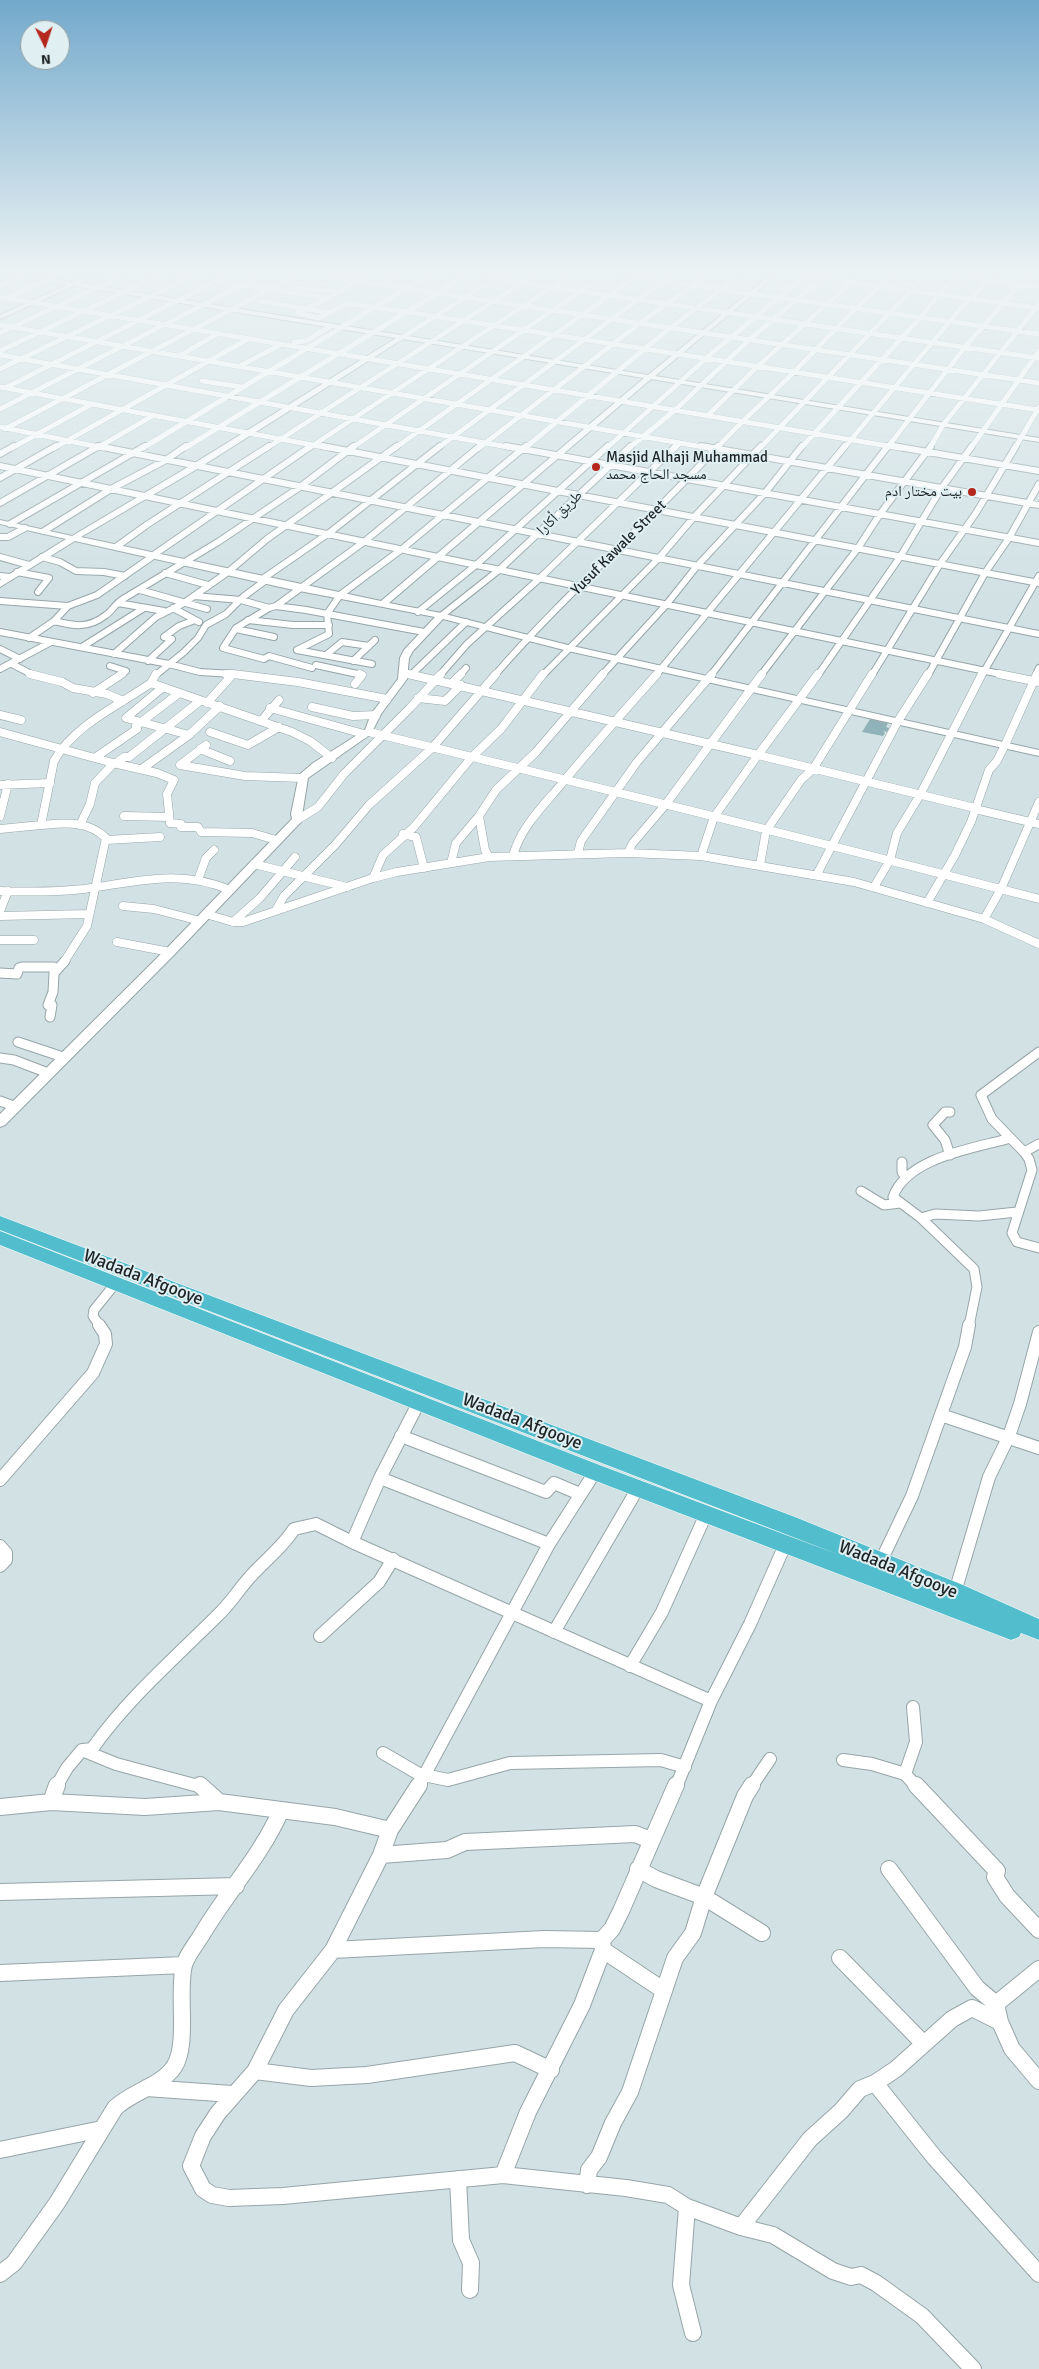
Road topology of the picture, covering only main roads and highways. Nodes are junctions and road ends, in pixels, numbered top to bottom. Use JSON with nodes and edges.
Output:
{"nodes":[{"id":1,"x":0,"y":1223,"type":"edge"},
{"id":2,"x":0,"y":1238,"type":"edge"},
{"id":3,"x":1037,"y":1632,"type":"edge"}],
"edges":[{"from":1,"to":3,"type":"highway","name":"Wadada Afgooye"},
{"from":2,"to":3,"type":"highway","name":"Wadada Afgooye"}]}
